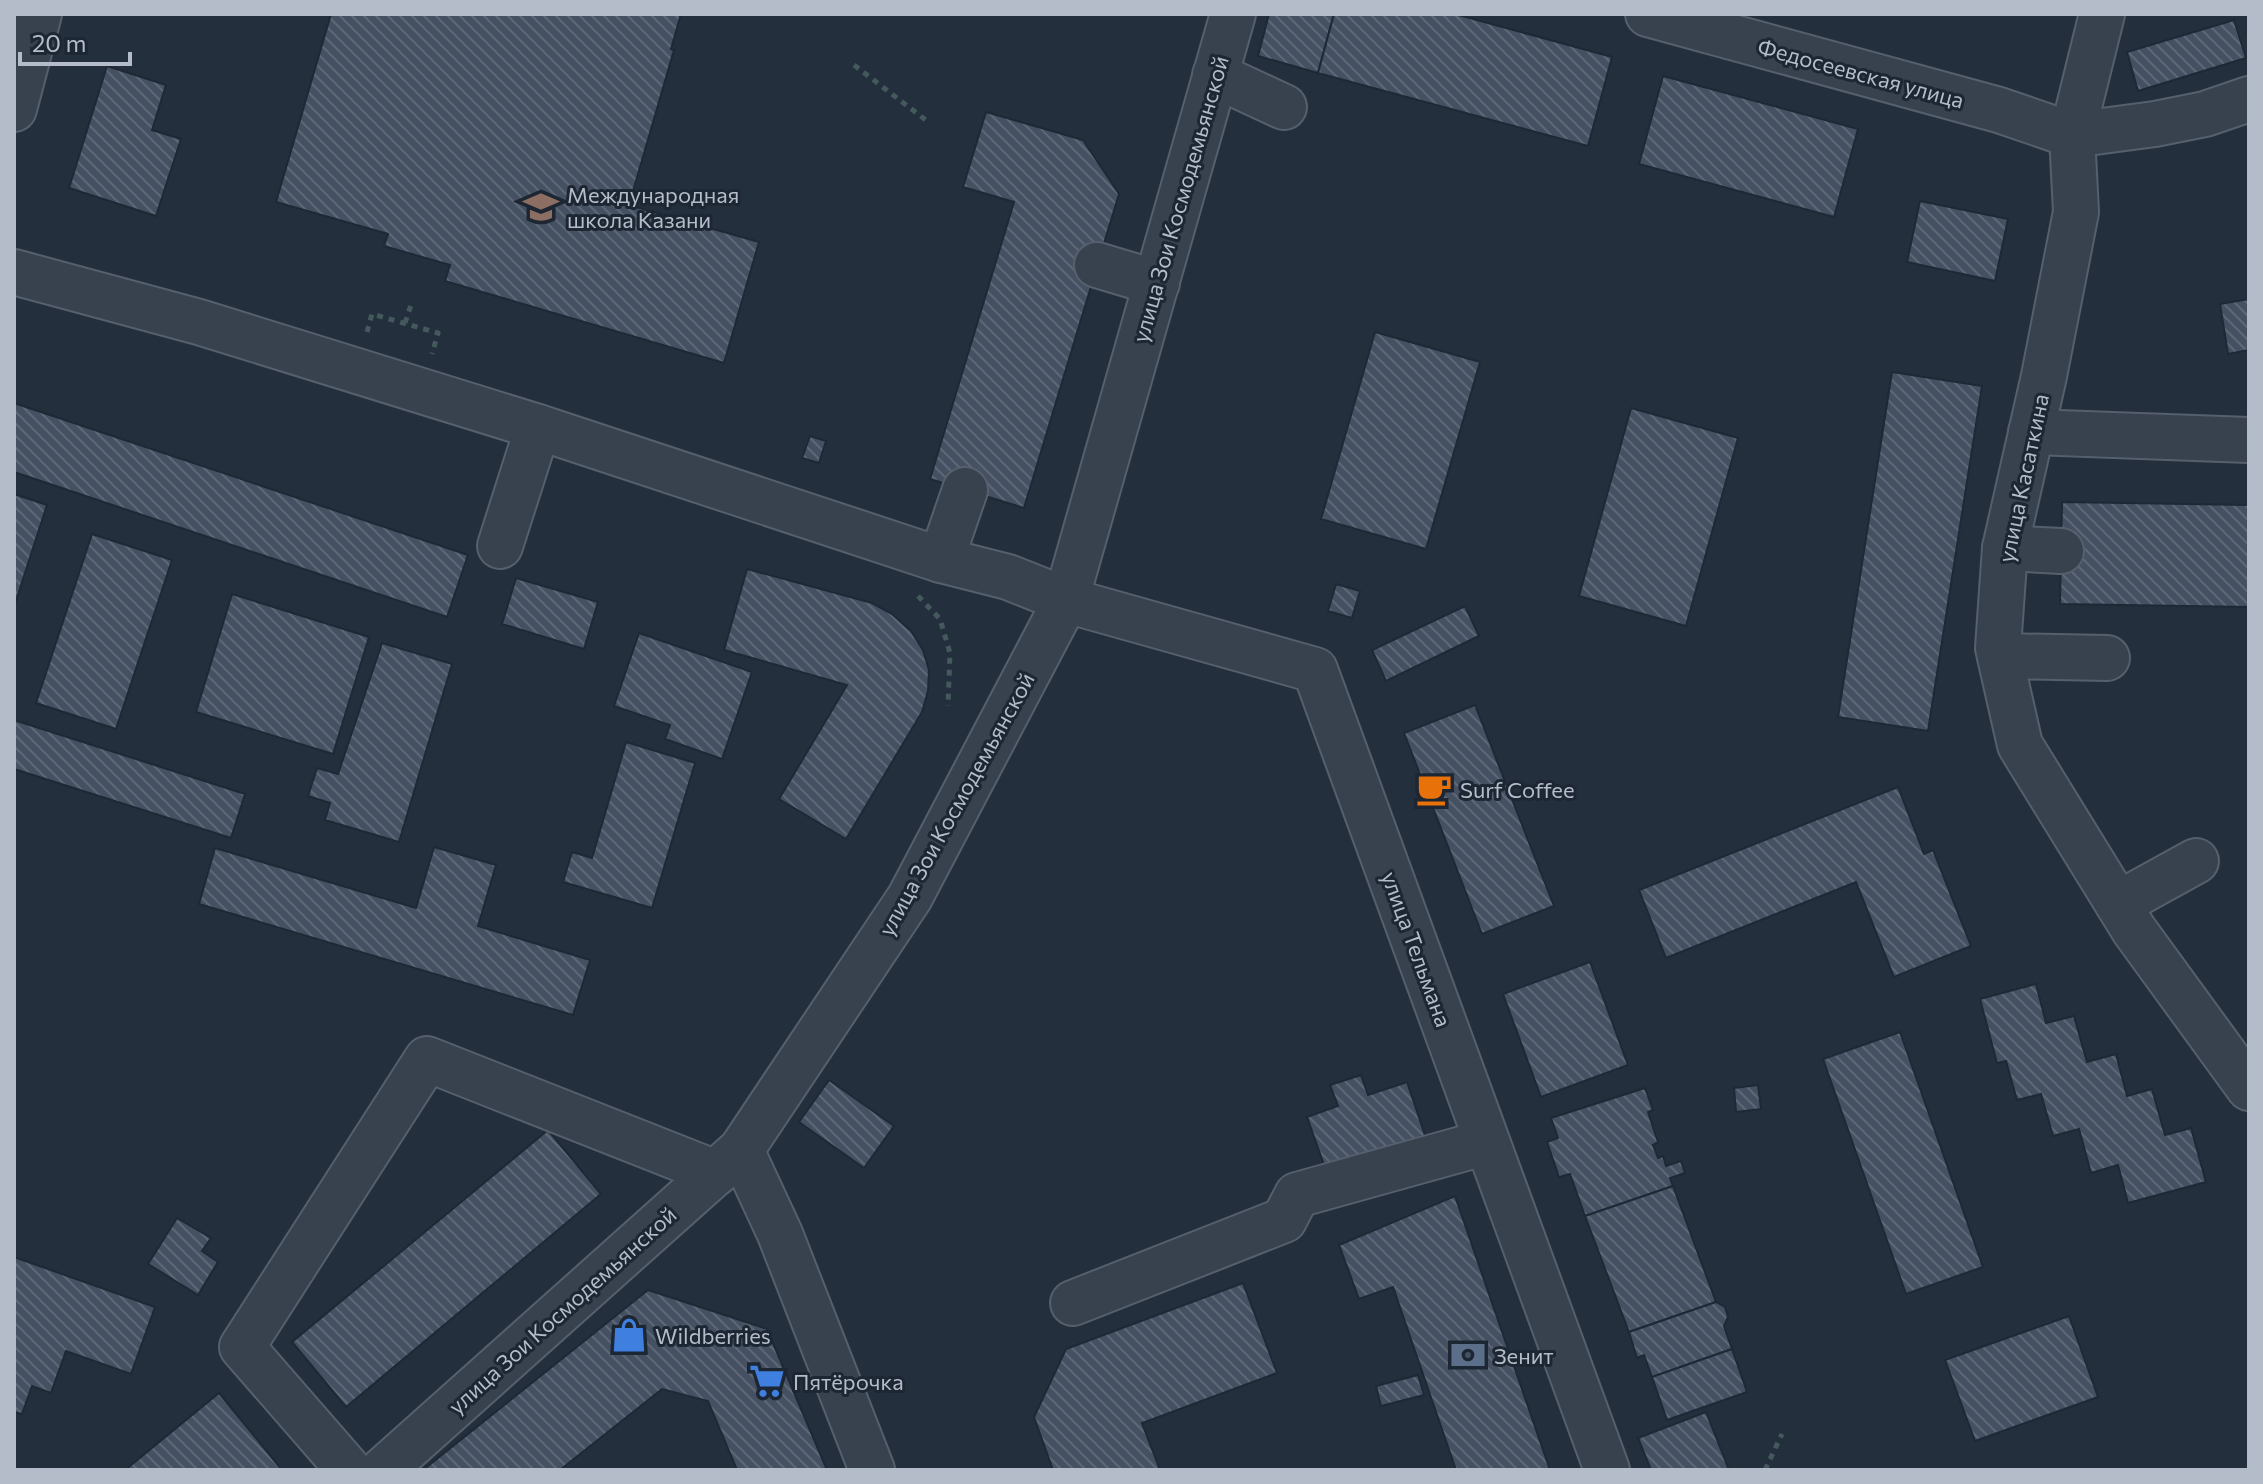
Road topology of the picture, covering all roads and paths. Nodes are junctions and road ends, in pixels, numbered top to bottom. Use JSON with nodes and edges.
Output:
{"nodes":[{"id":1,"x":39,"y":14,"type":"edge"},
{"id":2,"x":1233,"y":14,"type":"edge"},
{"id":3,"x":1648,"y":14,"type":"edge"},
{"id":4,"x":2102,"y":14,"type":"edge"},
{"id":5,"x":854,"y":65,"type":"dead end"},
{"id":6,"x":1215,"y":75,"type":"junction"},
{"id":7,"x":2249,"y":99,"type":"edge"},
{"id":8,"x":1284,"y":107,"type":"dead end"},
{"id":9,"x":14,"y":109,"type":"edge"},
{"id":10,"x":927,"y":121,"type":"dead end"},
{"id":11,"x":2072,"y":135,"type":"junction"},
{"id":12,"x":1097,"y":265,"type":"dead end"},
{"id":13,"x":14,"y":272,"type":"edge"},
{"id":14,"x":1157,"y":283,"type":"junction"},
{"id":15,"x":411,"y":305,"type":"dead end"},
{"id":16,"x":405,"y":323,"type":"junction"},
{"id":17,"x":366,"y":336,"type":"dead end"},
{"id":18,"x":431,"y":355,"type":"dead end"},
{"id":19,"x":538,"y":427,"type":"junction"},
{"id":20,"x":2031,"y":432,"type":"junction"},
{"id":21,"x":2249,"y":440,"type":"edge"},
{"id":22,"x":965,"y":490,"type":"dead end"},
{"id":23,"x":500,"y":546,"type":"dead end"},
{"id":24,"x":2005,"y":548,"type":"junction"},
{"id":25,"x":2061,"y":551,"type":"dead end"},
{"id":26,"x":927,"y":575,"type":"junction"},
{"id":27,"x":1066,"y":600,"type":"junction"},
{"id":28,"x":2000,"y":656,"type":"junction"},
{"id":29,"x":2107,"y":658,"type":"dead end"},
{"id":30,"x":948,"y":706,"type":"dead end"},
{"id":31,"x":2196,"y":861,"type":"dead end"},
{"id":32,"x":2118,"y":904,"type":"junction"},
{"id":33,"x":2249,"y":1088,"type":"edge"},
{"id":34,"x":1487,"y":1142,"type":"junction"},
{"id":35,"x":728,"y":1161,"type":"junction"},
{"id":36,"x":1073,"y":1303,"type":"dead end"},
{"id":37,"x":1782,"y":1434,"type":"dead end"},
{"id":38,"x":349,"y":1470,"type":"edge"},
{"id":39,"x":383,"y":1470,"type":"edge"},
{"id":40,"x":872,"y":1470,"type":"edge"},
{"id":41,"x":1607,"y":1470,"type":"edge"},
{"id":42,"x":1765,"y":1470,"type":"edge"}],
"edges":[{"from":1,"to":9,"type":"street"},
{"from":2,"to":6,"type":"street","name":"улица Зои Космодемьянской"},
{"from":3,"to":11,"type":"street","name":"Федосеевская улица"},
{"from":4,"to":11,"type":"street","name":"улица Касаткина"},
{"from":5,"to":10,"type":"path"},
{"from":6,"to":8,"type":"street"},
{"from":6,"to":14,"type":"street","name":"улица Зои Космодемьянской"},
{"from":7,"to":11,"type":"street"},
{"from":11,"to":20,"type":"street","name":"улица Касаткина"},
{"from":12,"to":14,"type":"street"},
{"from":13,"to":19,"type":"street"},
{"from":14,"to":27,"type":"street","name":"улица Зои Космодемьянской"},
{"from":15,"to":16,"type":"path"},
{"from":16,"to":17,"type":"path"},
{"from":16,"to":18,"type":"path"},
{"from":19,"to":23,"type":"street"},
{"from":19,"to":26,"type":"street"},
{"from":20,"to":21,"type":"street"},
{"from":20,"to":24,"type":"street","name":"улица Касаткина"},
{"from":22,"to":26,"type":"street"},
{"from":24,"to":25,"type":"street"},
{"from":24,"to":28,"type":"street","name":"улица Касаткина"},
{"from":26,"to":27,"type":"street"},
{"from":26,"to":30,"type":"path"},
{"from":27,"to":34,"type":"street","name":"улица Тельмана"},
{"from":27,"to":35,"type":"street","name":"улица Зои Космодемьянской"},
{"from":28,"to":29,"type":"street"},
{"from":28,"to":32,"type":"street","name":"улица Касаткина"},
{"from":31,"to":32,"type":"street"},
{"from":32,"to":33,"type":"street","name":"улица Касаткина"},
{"from":34,"to":36,"type":"street"},
{"from":34,"to":41,"type":"street","name":"улица Тельмана"},
{"from":35,"to":38,"type":"street"},
{"from":35,"to":39,"type":"street","name":"улица Зои Космодемьянской"},
{"from":35,"to":40,"type":"street"},
{"from":37,"to":42,"type":"path"}]}
